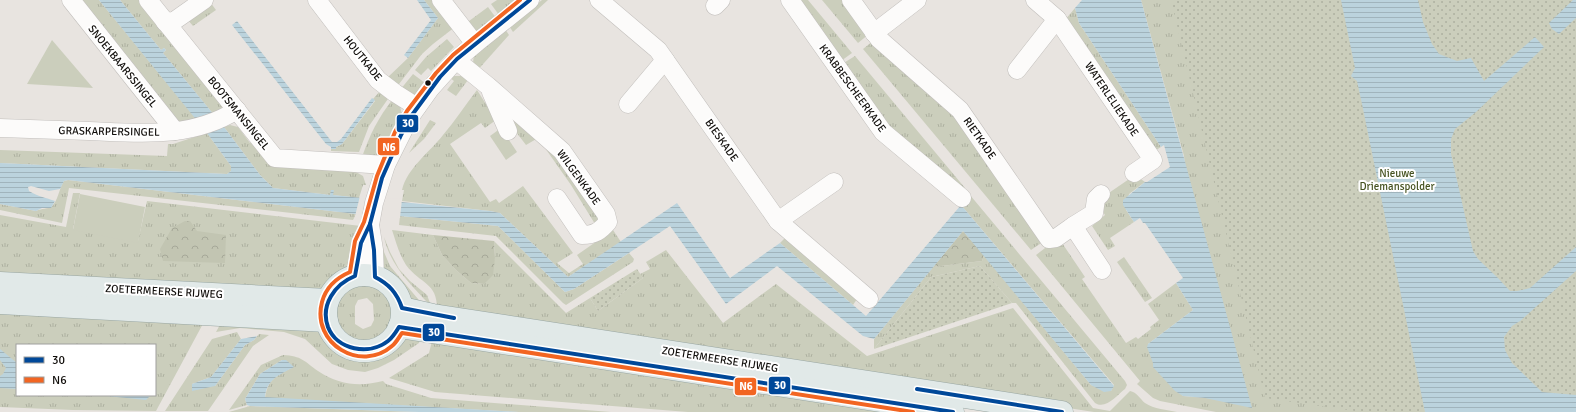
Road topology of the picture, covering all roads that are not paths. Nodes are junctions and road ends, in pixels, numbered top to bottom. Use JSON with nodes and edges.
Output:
{"nodes":[{"id":1,"x":70,"y":0,"type":"edge"},
{"id":2,"x":148,"y":0,"type":"edge"},
{"id":3,"x":204,"y":0,"type":"edge"},
{"id":4,"x":317,"y":0,"type":"edge"},
{"id":5,"x":441,"y":0,"type":"edge"},
{"id":6,"x":530,"y":0,"type":"edge"},
{"id":7,"x":599,"y":0,"type":"edge"},
{"id":8,"x":790,"y":0,"type":"edge"},
{"id":9,"x":851,"y":0,"type":"edge"},
{"id":10,"x":916,"y":0,"type":"edge"},
{"id":11,"x":1035,"y":0,"type":"edge"},
{"id":12,"x":1058,"y":19,"type":"junction"},
{"id":13,"x":165,"y":22,"type":"junction"},
{"id":14,"x":874,"y":33,"type":"junction"},
{"id":15,"x":475,"y":44,"type":"junction"},
{"id":16,"x":456,"y":60,"type":"junction"},
{"id":17,"x":665,"y":60,"type":"junction"},
{"id":18,"x":1017,"y":70,"type":"dead end"},
{"id":19,"x":488,"y":86,"type":"junction"},
{"id":20,"x":628,"y":104,"type":"dead end"},
{"id":21,"x":417,"y":107,"type":"junction"},
{"id":22,"x":231,"y":114,"type":"junction"},
{"id":23,"x":0,"y":128,"type":"edge"},
{"id":24,"x":184,"y":130,"type":"junction"},
{"id":25,"x":508,"y":131,"type":"dead end"},
{"id":26,"x":386,"y":165,"type":"junction"},
{"id":27,"x":1134,"y":173,"type":"dead end"},
{"id":28,"x":834,"y":182,"type":"dead end"},
{"id":29,"x":1102,"y":194,"type":"dead end"},
{"id":30,"x":556,"y":198,"type":"dead end"},
{"id":31,"x":962,"y":198,"type":"dead end"},
{"id":32,"x":778,"y":221,"type":"junction"},
{"id":33,"x":1073,"y":226,"type":"junction"},
{"id":34,"x":1102,"y":270,"type":"dead end"},
{"id":35,"x":365,"y":276,"type":"junction"},
{"id":36,"x":0,"y":283,"type":"edge"},
{"id":37,"x":869,"y":299,"type":"dead end"},
{"id":38,"x":0,"y":304,"type":"edge"},
{"id":39,"x":327,"y":310,"type":"junction"},
{"id":40,"x":400,"y":318,"type":"junction"},
{"id":41,"x":953,"y":412,"type":"edge"},
{"id":42,"x":1062,"y":412,"type":"edge"}],
"edges":[{"from":1,"to":24,"type":"street","name":"SNOEKBAARSSINGEL"},
{"from":2,"to":13,"type":"street","name":"BOOTSMANSINGEL"},
{"from":3,"to":13,"type":"street"},
{"from":4,"to":21,"type":"street","name":"HOUTKADE"},
{"from":5,"to":15,"type":"street"},
{"from":6,"to":15,"type":"street"},
{"from":7,"to":17,"type":"street","name":"BIESKADE"},
{"from":8,"to":31,"type":"street","name":"KRABBESCHEERKADE"},
{"from":9,"to":14,"type":"street","name":"RIETKADE"},
{"from":10,"to":14,"type":"street"},
{"from":11,"to":12,"type":"street","name":"WATERLELIEKADE"},
{"from":12,"to":18,"type":"street"},
{"from":12,"to":27,"type":"street","name":"WATERLELIEKADE"},
{"from":13,"to":22,"type":"street","name":"BOOTSMANSINGEL"},
{"from":14,"to":33,"type":"street","name":"RIETKADE"},
{"from":15,"to":16,"type":"street"},
{"from":16,"to":19,"type":"street","name":"WILGENKADE"},
{"from":16,"to":21,"type":"street"},
{"from":17,"to":20,"type":"street"},
{"from":17,"to":32,"type":"street","name":"BIESKADE"},
{"from":19,"to":25,"type":"street","name":"WILGENKADE"},
{"from":19,"to":30,"type":"street","name":"WILGENKADE"},
{"from":21,"to":26,"type":"street"},
{"from":22,"to":24,"type":"street","name":"GRASKARPERSINGEL"},
{"from":22,"to":26,"type":"street","name":"BOOTSMANSINGEL"},
{"from":23,"to":24,"type":"street","name":"GRASKARPERSINGEL"},
{"from":26,"to":35,"type":"street"},
{"from":28,"to":32,"type":"street"},
{"from":29,"to":33,"type":"street","name":"RIETKADE"},
{"from":32,"to":37,"type":"street","name":"BIESKADE"},
{"from":33,"to":34,"type":"street"},
{"from":35,"to":39,"type":"main road"},
{"from":35,"to":40,"type":"main road"},
{"from":36,"to":39,"type":"main road","name":"ZOETERMEERSE RIJWEG"},
{"from":38,"to":39,"type":"main road","name":"ZOETERMEERSE RIJWEG"},
{"from":39,"to":40,"type":"main road"},
{"from":40,"to":41,"type":"main road","name":"ZOETERMEERSE RIJWEG"},
{"from":40,"to":42,"type":"main road","name":"ZOETERMEERSE RIJWEG"}]}
